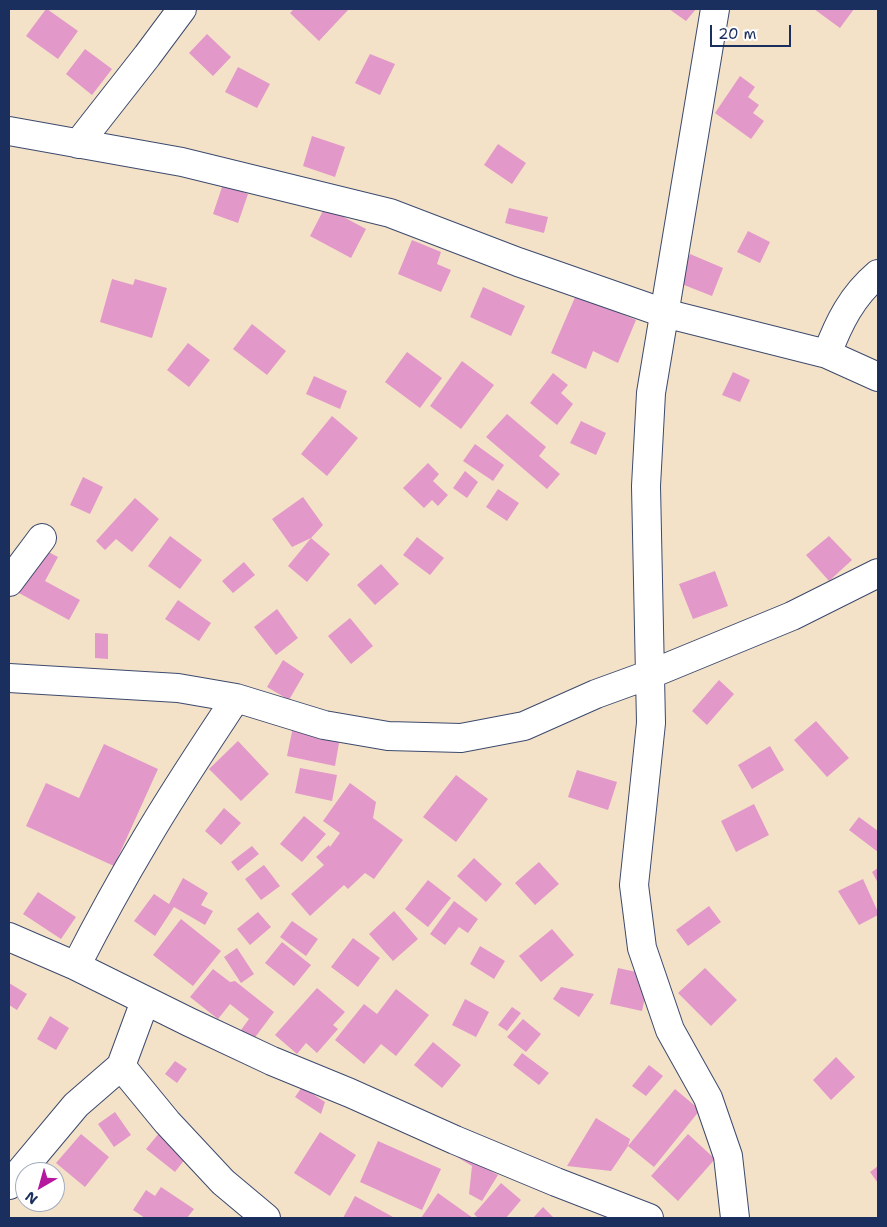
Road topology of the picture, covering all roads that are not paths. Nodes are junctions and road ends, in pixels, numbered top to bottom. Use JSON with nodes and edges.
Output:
{"nodes":[{"id":1,"x":182,"y":9,"type":"edge"},
{"id":2,"x":715,"y":9,"type":"edge"},
{"id":3,"x":9,"y":131,"type":"edge"},
{"id":4,"x":78,"y":144,"type":"junction"},
{"id":5,"x":878,"y":274,"type":"edge"},
{"id":6,"x":664,"y":313,"type":"junction"},
{"id":7,"x":827,"y":354,"type":"junction"},
{"id":8,"x":878,"y":377,"type":"edge"},
{"id":9,"x":42,"y":538,"type":"dead end"},
{"id":10,"x":878,"y":573,"type":"edge"},
{"id":11,"x":9,"y":582,"type":"edge"},
{"id":12,"x":651,"y":674,"type":"junction"},
{"id":13,"x":9,"y":678,"type":"edge"},
{"id":14,"x":236,"y":698,"type":"junction"},
{"id":15,"x":9,"y":937,"type":"edge"},
{"id":16,"x":76,"y":966,"type":"junction"},
{"id":17,"x":145,"y":1001,"type":"junction"},
{"id":18,"x":122,"y":1066,"type":"junction"},
{"id":19,"x":9,"y":1185,"type":"edge"},
{"id":20,"x":266,"y":1218,"type":"edge"},
{"id":21,"x":649,"y":1218,"type":"edge"},
{"id":22,"x":734,"y":1218,"type":"edge"}],
"edges":[{"from":1,"to":4,"type":"street"},
{"from":2,"to":6,"type":"street"},
{"from":3,"to":4,"type":"street"},
{"from":4,"to":6,"type":"street"},
{"from":5,"to":7,"type":"street"},
{"from":6,"to":7,"type":"street"},
{"from":6,"to":12,"type":"street"},
{"from":7,"to":8,"type":"street"},
{"from":9,"to":11,"type":"street"},
{"from":10,"to":12,"type":"street"},
{"from":12,"to":14,"type":"street"},
{"from":12,"to":22,"type":"street"},
{"from":13,"to":14,"type":"street"},
{"from":14,"to":16,"type":"street"},
{"from":15,"to":16,"type":"street"},
{"from":16,"to":17,"type":"street"},
{"from":17,"to":18,"type":"street"},
{"from":17,"to":21,"type":"street"},
{"from":18,"to":19,"type":"street"},
{"from":18,"to":20,"type":"street"}]}
